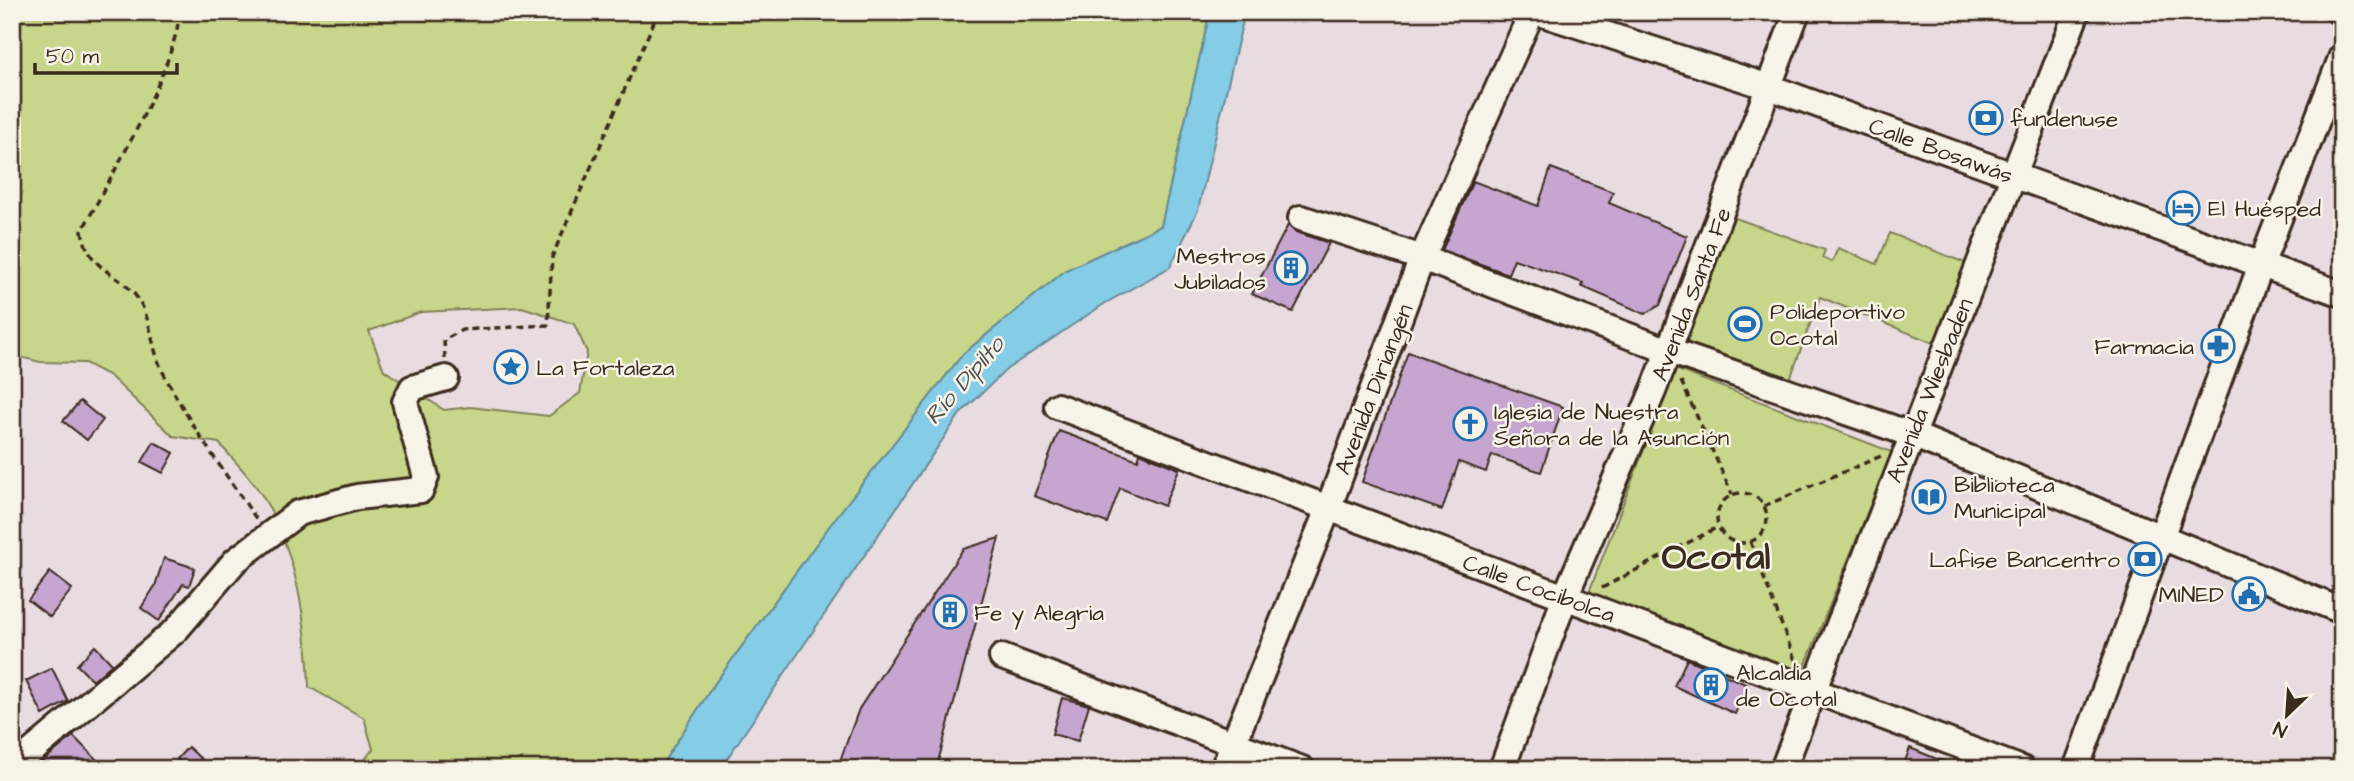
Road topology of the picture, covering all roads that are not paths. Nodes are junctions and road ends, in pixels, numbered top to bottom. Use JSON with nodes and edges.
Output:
{"nodes":[{"id":1,"x":1535,"y":12,"type":"edge"},
{"id":2,"x":1797,"y":12,"type":"edge"},
{"id":3,"x":2077,"y":12,"type":"edge"},
{"id":4,"x":2342,"y":56,"type":"edge"},
{"id":5,"x":1769,"y":87,"type":"junction"},
{"id":6,"x":2014,"y":177,"type":"junction"},
{"id":7,"x":1301,"y":218,"type":"dead end"},
{"id":8,"x":1423,"y":258,"type":"junction"},
{"id":9,"x":2261,"y":265,"type":"junction"},
{"id":10,"x":2342,"y":295,"type":"edge"},
{"id":11,"x":1669,"y":351,"type":"junction"},
{"id":12,"x":446,"y":378,"type":"road end"},
{"id":13,"x":1057,"y":406,"type":"dead end"},
{"id":14,"x":1910,"y":434,"type":"junction"},
{"id":15,"x":1328,"y":509,"type":"junction"},
{"id":16,"x":2160,"y":537,"type":"junction"},
{"id":17,"x":1565,"y":597,"type":"junction"},
{"id":18,"x":2342,"y":611,"type":"edge"},
{"id":19,"x":1002,"y":657,"type":"dead end"},
{"id":20,"x":1812,"y":690,"type":"junction"},
{"id":21,"x":1234,"y":743,"type":"junction"},
{"id":22,"x":12,"y":768,"type":"edge"},
{"id":23,"x":1223,"y":769,"type":"edge"},
{"id":24,"x":1302,"y":769,"type":"edge"},
{"id":25,"x":1502,"y":769,"type":"edge"},
{"id":26,"x":1783,"y":769,"type":"edge"},
{"id":27,"x":2022,"y":769,"type":"edge"},
{"id":28,"x":2076,"y":769,"type":"edge"}],
"edges":[{"from":1,"to":5,"type":"street","name":"Calle Bosawás"},
{"from":1,"to":8,"type":"street","name":"Avenida Diriangén"},
{"from":2,"to":5,"type":"street","name":"Avenida Santa Fe"},
{"from":3,"to":6,"type":"street","name":"Avenida Wiesbaden"},
{"from":4,"to":9,"type":"street"},
{"from":5,"to":6,"type":"street","name":"Calle Bosawás"},
{"from":5,"to":11,"type":"street","name":"Avenida Santa Fe"},
{"from":6,"to":9,"type":"street","name":"Calle Bosawás"},
{"from":6,"to":14,"type":"street","name":"Avenida Wiesbaden"},
{"from":7,"to":8,"type":"street"},
{"from":8,"to":11,"type":"street"},
{"from":8,"to":15,"type":"street","name":"Avenida Diriangén"},
{"from":9,"to":10,"type":"street","name":"Calle Bosawás"},
{"from":9,"to":16,"type":"street"},
{"from":11,"to":14,"type":"street"},
{"from":11,"to":17,"type":"street","name":"Avenida Santa Fe"},
{"from":12,"to":22,"type":"street"},
{"from":13,"to":15,"type":"street","name":"Calle Cocibolca"},
{"from":14,"to":16,"type":"street"},
{"from":14,"to":20,"type":"street","name":"Avenida Wiesbaden"},
{"from":15,"to":17,"type":"street","name":"Calle Cocibolca"},
{"from":15,"to":21,"type":"street","name":"Avenida Diriangén"},
{"from":16,"to":18,"type":"street"},
{"from":16,"to":28,"type":"street"},
{"from":17,"to":20,"type":"street","name":"Calle Cocibolca"},
{"from":17,"to":25,"type":"street","name":"Avenida Santa Fe"},
{"from":19,"to":21,"type":"street"},
{"from":20,"to":26,"type":"street","name":"Avenida Wiesbaden"},
{"from":20,"to":27,"type":"street","name":"Calle Cocibolca"},
{"from":21,"to":23,"type":"street","name":"Avenida Diriangén"},
{"from":21,"to":24,"type":"street"}]}
